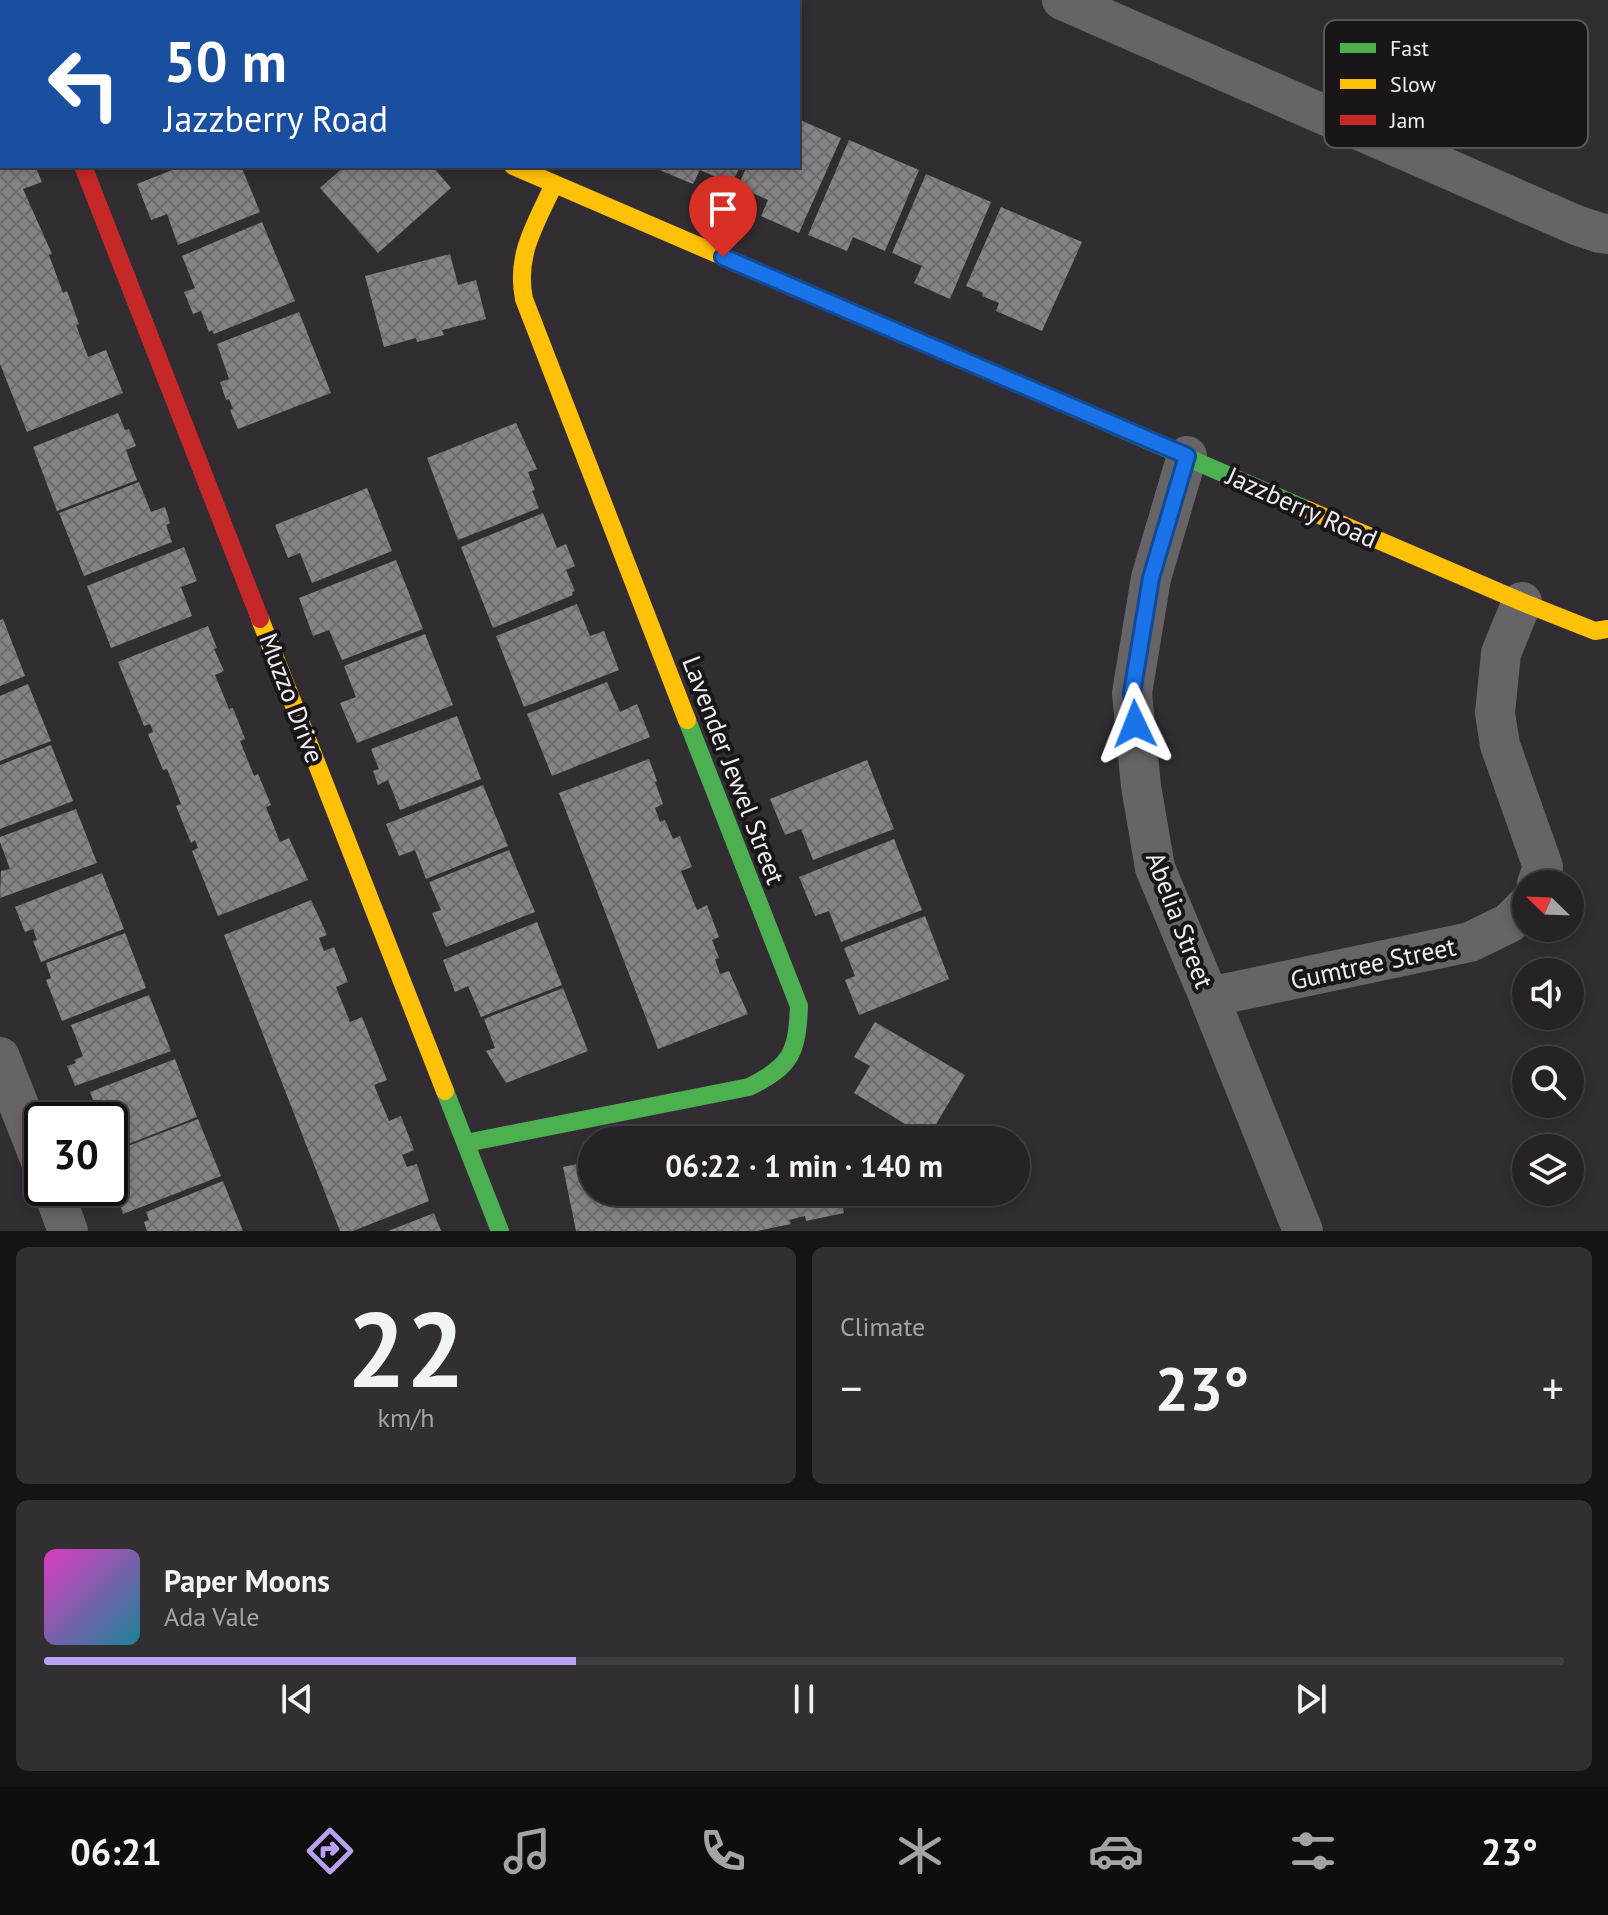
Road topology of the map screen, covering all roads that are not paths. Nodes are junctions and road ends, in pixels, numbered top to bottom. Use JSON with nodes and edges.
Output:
{"nodes":[{"id":1,"x":1062,"y":0,"type":"edge"},
{"id":2,"x":1324,"y":115,"type":"edge"},
{"id":3,"x":1400,"y":148,"type":"edge"},
{"id":4,"x":84,"y":168,"type":"edge"},
{"id":5,"x":518,"y":168,"type":"edge"},
{"id":6,"x":554,"y":184,"type":"junction"},
{"id":7,"x":1608,"y":234,"type":"edge"},
{"id":8,"x":1187,"y":456,"type":"junction"},
{"id":9,"x":1522,"y":602,"type":"junction"},
{"id":10,"x":1608,"y":629,"type":"edge"},
{"id":11,"x":1542,"y":870,"type":"edge"},
{"id":12,"x":1512,"y":920,"type":"edge"},
{"id":13,"x":1209,"y":997,"type":"junction"},
{"id":14,"x":0,"y":1057,"type":"edge"},
{"id":15,"x":466,"y":1143,"type":"junction"},
{"id":16,"x":24,"y":1148,"type":"edge"},
{"id":17,"x":59,"y":1206,"type":"edge"},
{"id":18,"x":68,"y":1231,"type":"edge"},
{"id":19,"x":500,"y":1231,"type":"edge"},
{"id":20,"x":1303,"y":1231,"type":"edge"}],
"edges":[{"from":1,"to":2,"type":"street"},
{"from":3,"to":7,"type":"street"},
{"from":4,"to":15,"type":"street","name":"Muzzo Drive"},
{"from":5,"to":6,"type":"street","name":"Jazzberry Road"},
{"from":6,"to":8,"type":"street","name":"Jazzberry Road"},
{"from":6,"to":15,"type":"street","name":"Lavender Jewel Street"},
{"from":8,"to":9,"type":"street","name":"Jazzberry Road"},
{"from":8,"to":13,"type":"street","name":"Abelia Street"},
{"from":9,"to":10,"type":"street","name":"Jazzberry Road"},
{"from":9,"to":11,"type":"street"},
{"from":12,"to":13,"type":"street","name":"Gumtree Street"},
{"from":13,"to":20,"type":"street","name":"Abelia Street"},
{"from":14,"to":16,"type":"street"},
{"from":15,"to":19,"type":"street","name":"Muzzo Drive"},
{"from":17,"to":18,"type":"street"}]}
